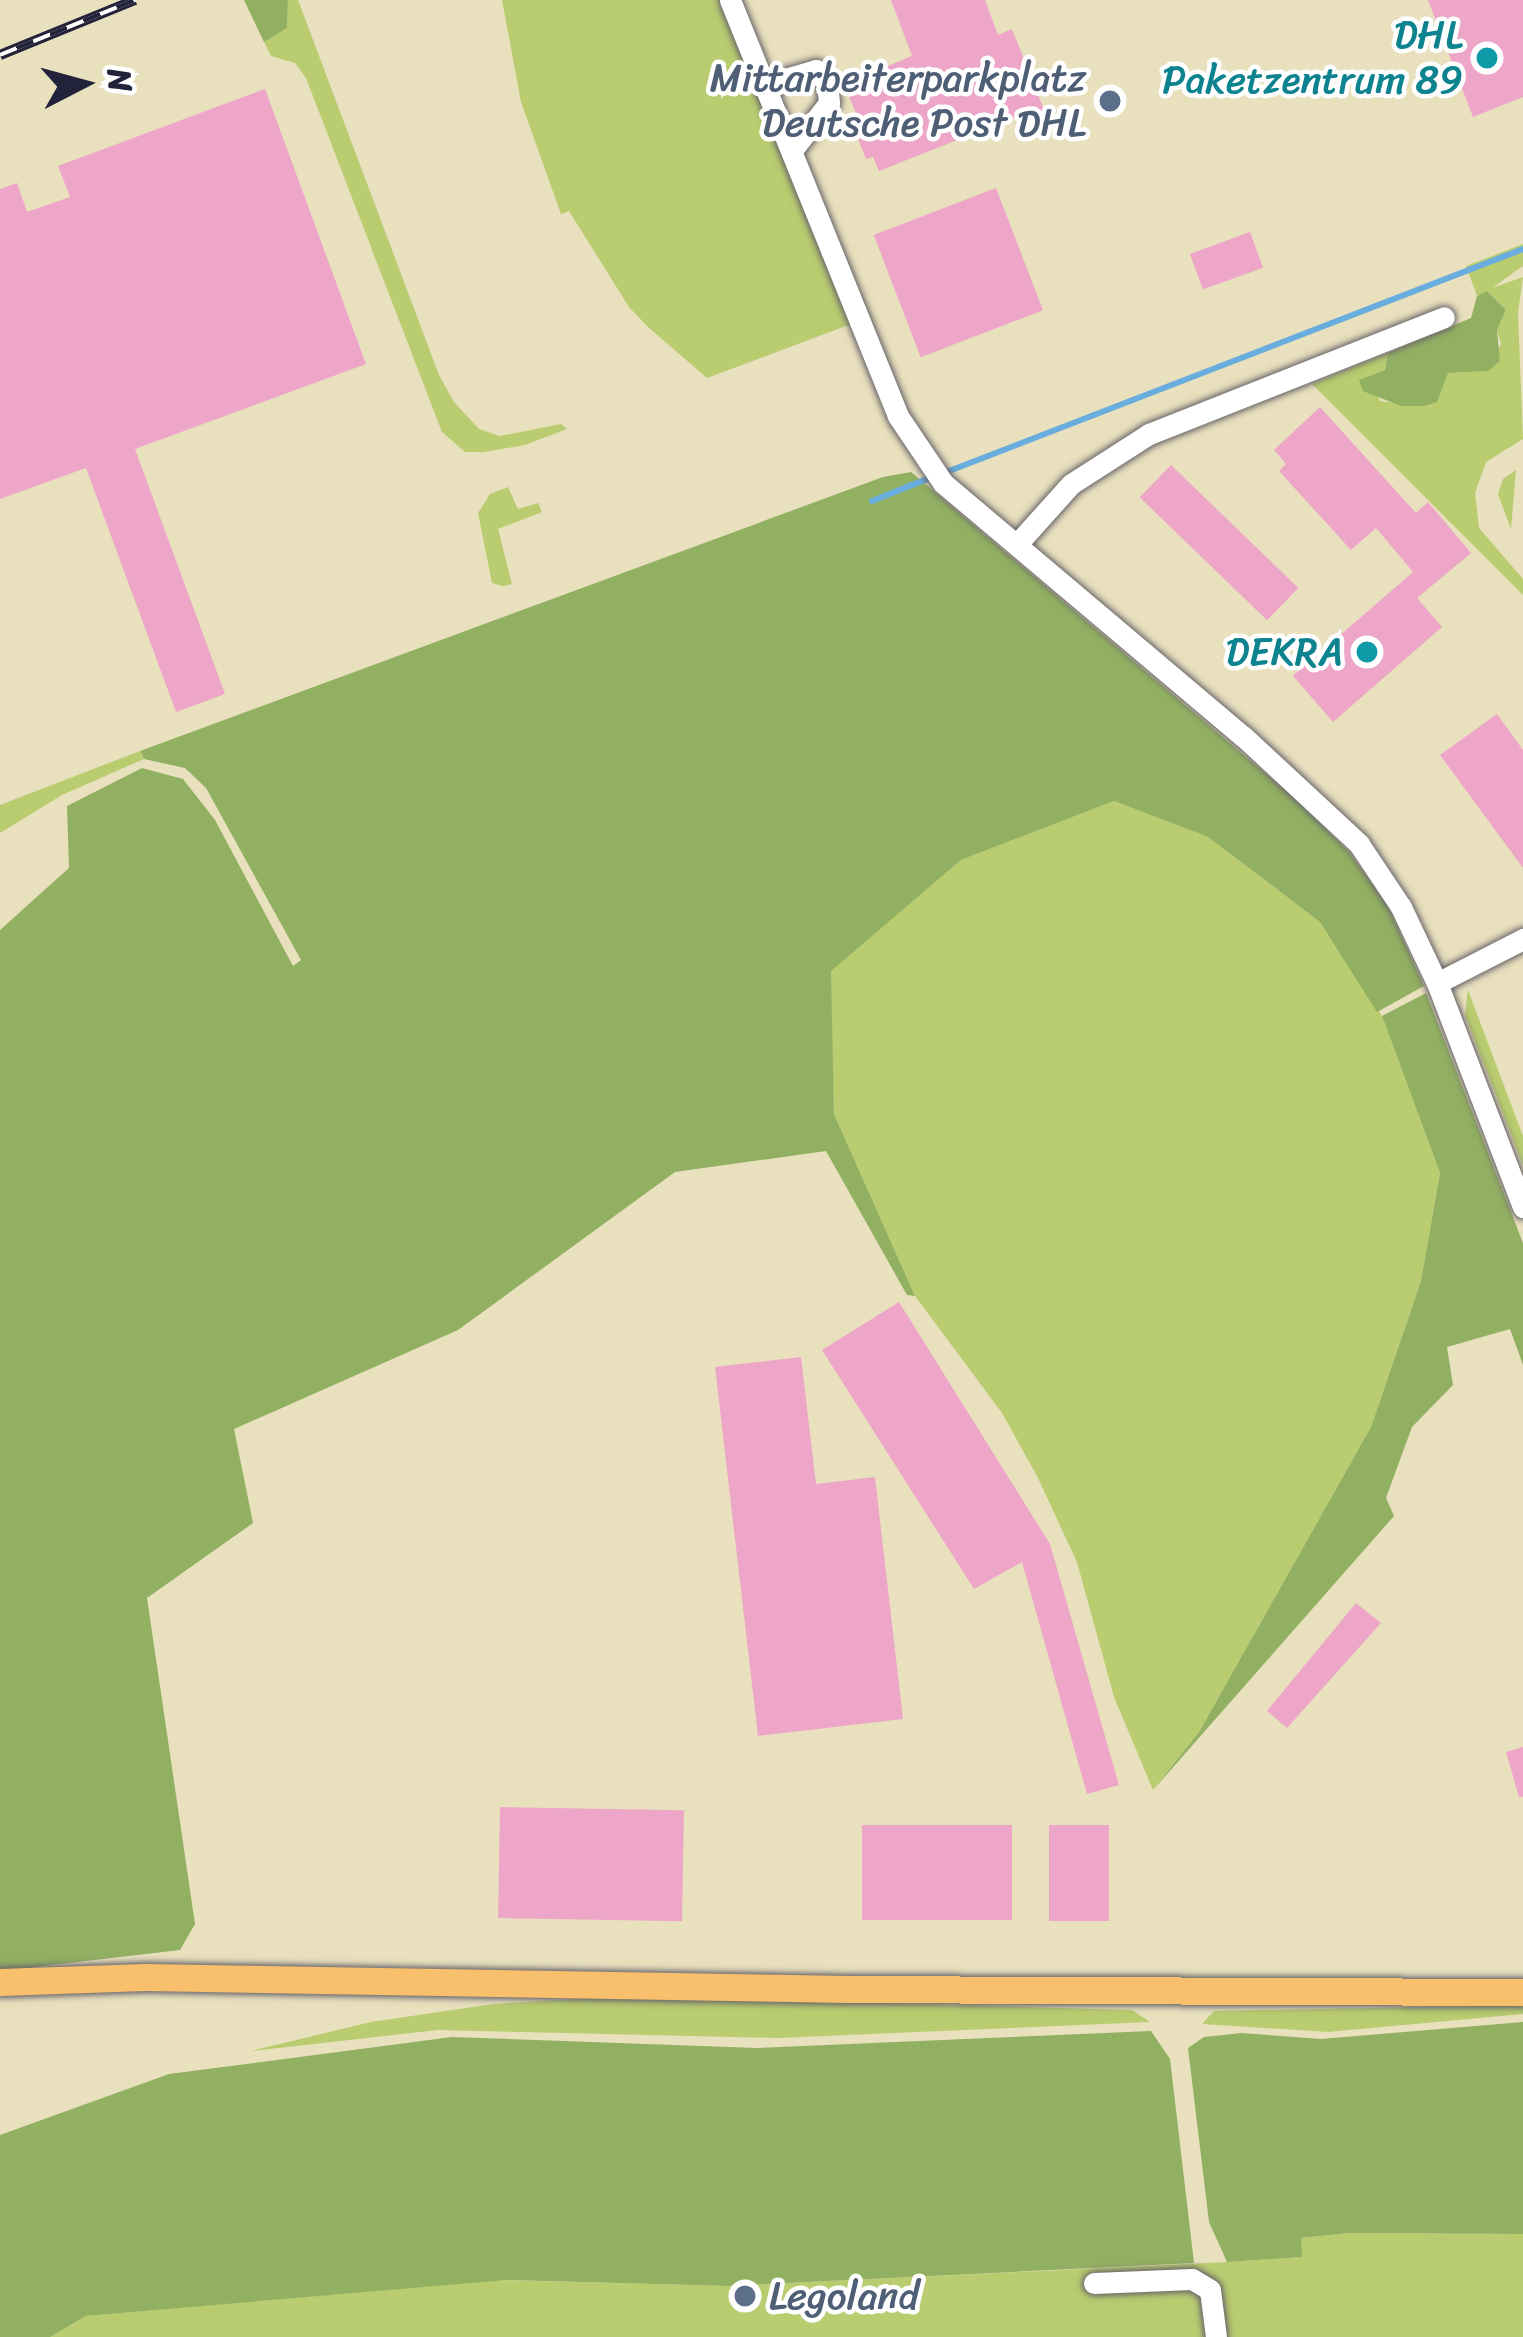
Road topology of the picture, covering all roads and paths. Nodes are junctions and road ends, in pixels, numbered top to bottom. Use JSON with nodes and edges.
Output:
{"nodes":[{"id":1,"x":730,"y":0,"type":"edge"},
{"id":2,"x":764,"y":85,"type":"junction"},
{"id":3,"x":792,"y":150,"type":"junction"},
{"id":4,"x":1444,"y":316,"type":"dead end"},
{"id":5,"x":1018,"y":543,"type":"junction"},
{"id":6,"x":1523,"y":939,"type":"edge"},
{"id":7,"x":1437,"y":982,"type":"junction"},
{"id":8,"x":1523,"y":1207,"type":"edge"},
{"id":9,"x":0,"y":1982,"type":"edge"},
{"id":10,"x":1523,"y":1992,"type":"edge"},
{"id":11,"x":1094,"y":2283,"type":"dead end"},
{"id":12,"x":1216,"y":2337,"type":"edge"}],
"edges":[{"from":1,"to":2,"type":"street"},
{"from":2,"to":3,"type":"street"},
{"from":2,"to":3,"type":"street"},
{"from":3,"to":5,"type":"street"},
{"from":4,"to":5,"type":"street"},
{"from":5,"to":7,"type":"street"},
{"from":6,"to":7,"type":"street"},
{"from":7,"to":8,"type":"street"},
{"from":9,"to":10,"type":"main road"},
{"from":11,"to":12,"type":"street"}]}
